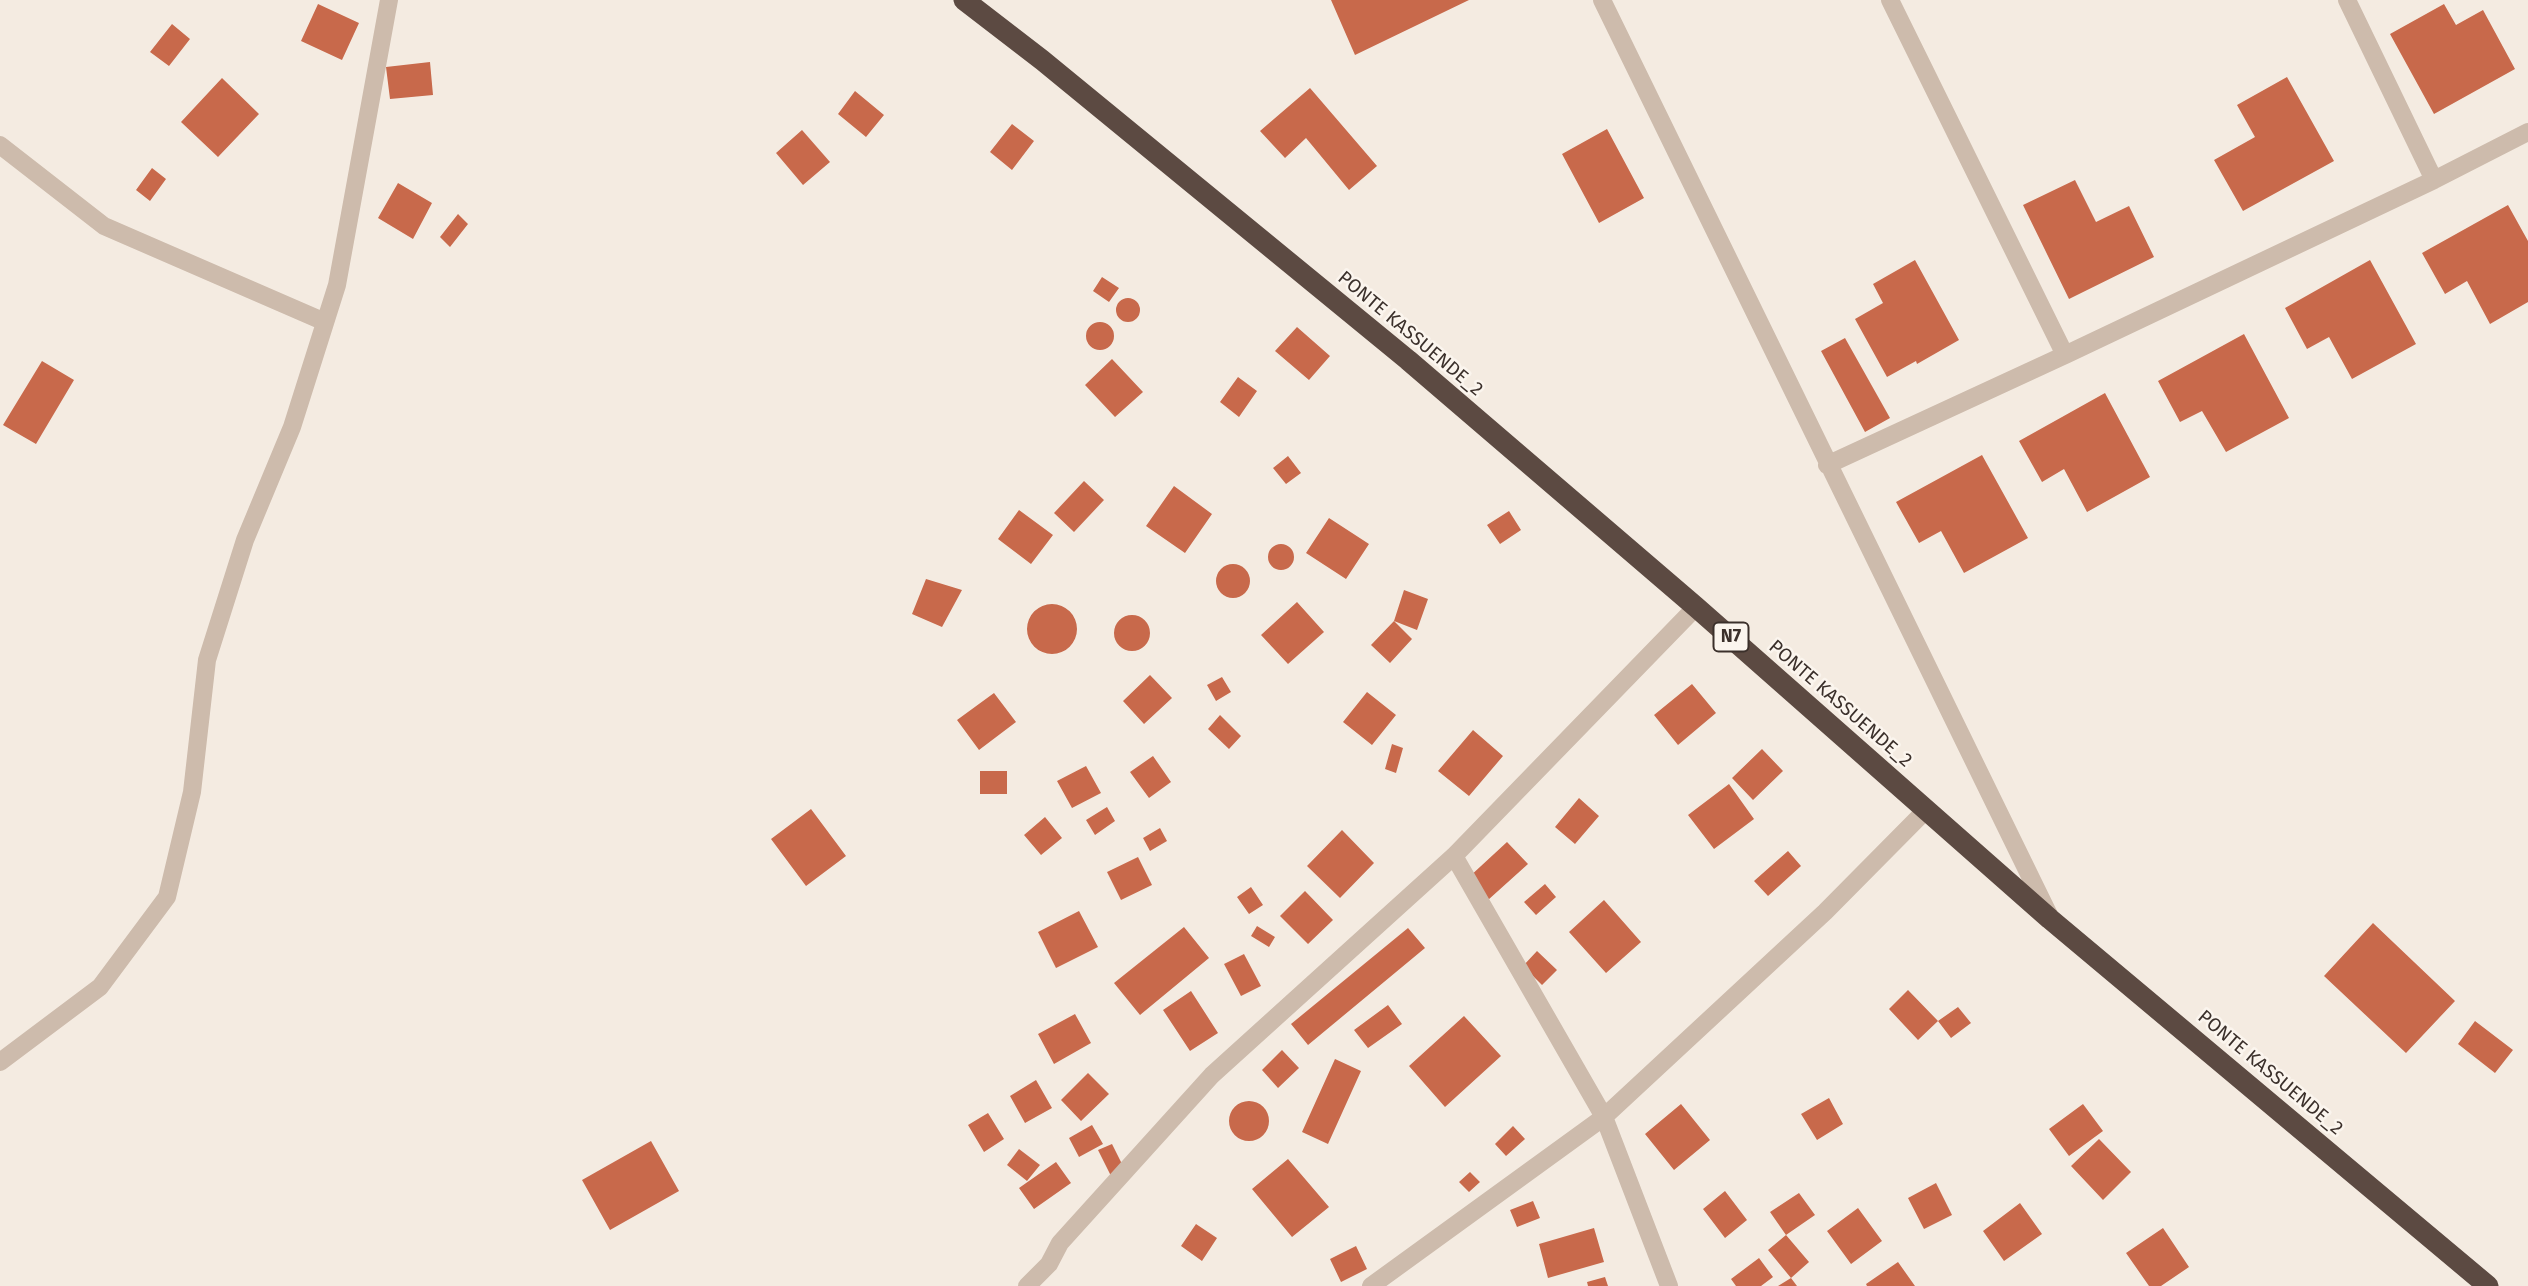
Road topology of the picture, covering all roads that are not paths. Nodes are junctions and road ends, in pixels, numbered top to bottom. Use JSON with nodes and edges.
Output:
{"nodes":[{"id":1,"x":389,"y":0,"type":"edge"},
{"id":2,"x":964,"y":0,"type":"edge"},
{"id":3,"x":1602,"y":0,"type":"edge"},
{"id":4,"x":1890,"y":0,"type":"edge"},
{"id":5,"x":2347,"y":0,"type":"edge"},
{"id":6,"x":2528,"y":132,"type":"edge"},
{"id":7,"x":0,"y":145,"type":"edge"},
{"id":8,"x":2434,"y":180,"type":"junction"},
{"id":9,"x":325,"y":322,"type":"junction"},
{"id":10,"x":2065,"y":355,"type":"junction"},
{"id":11,"x":1828,"y":466,"type":"junction"},
{"id":12,"x":1696,"y":607,"type":"junction"},
{"id":13,"x":1926,"y":810,"type":"junction"},
{"id":14,"x":1454,"y":856,"type":"junction"},
{"id":15,"x":2050,"y":919,"type":"junction"},
{"id":16,"x":0,"y":1062,"type":"edge"},
{"id":17,"x":1604,"y":1117,"type":"junction"},
{"id":18,"x":1027,"y":1286,"type":"edge"},
{"id":19,"x":1371,"y":1286,"type":"edge"},
{"id":20,"x":1669,"y":1286,"type":"edge"},
{"id":21,"x":2488,"y":1286,"type":"edge"}],
"edges":[{"from":1,"to":9,"type":"street"},
{"from":2,"to":12,"type":"highway","name":"PONTE KASSUENDE_2","number":"N7"},
{"from":3,"to":11,"type":"street"},
{"from":4,"to":10,"type":"street"},
{"from":5,"to":8,"type":"street"},
{"from":6,"to":8,"type":"street"},
{"from":7,"to":9,"type":"street"},
{"from":8,"to":10,"type":"street"},
{"from":9,"to":16,"type":"street"},
{"from":10,"to":11,"type":"street"},
{"from":11,"to":15,"type":"street"},
{"from":12,"to":13,"type":"highway","name":"PONTE KASSUENDE_2","number":"N7"},
{"from":12,"to":14,"type":"street"},
{"from":13,"to":15,"type":"highway","name":"PONTE KASSUENDE_2","number":"N7"},
{"from":13,"to":17,"type":"street"},
{"from":14,"to":17,"type":"street"},
{"from":14,"to":18,"type":"street"},
{"from":15,"to":21,"type":"highway","name":"PONTE KASSUENDE_2","number":"N7"},
{"from":17,"to":19,"type":"street"},
{"from":17,"to":20,"type":"street"}]}
